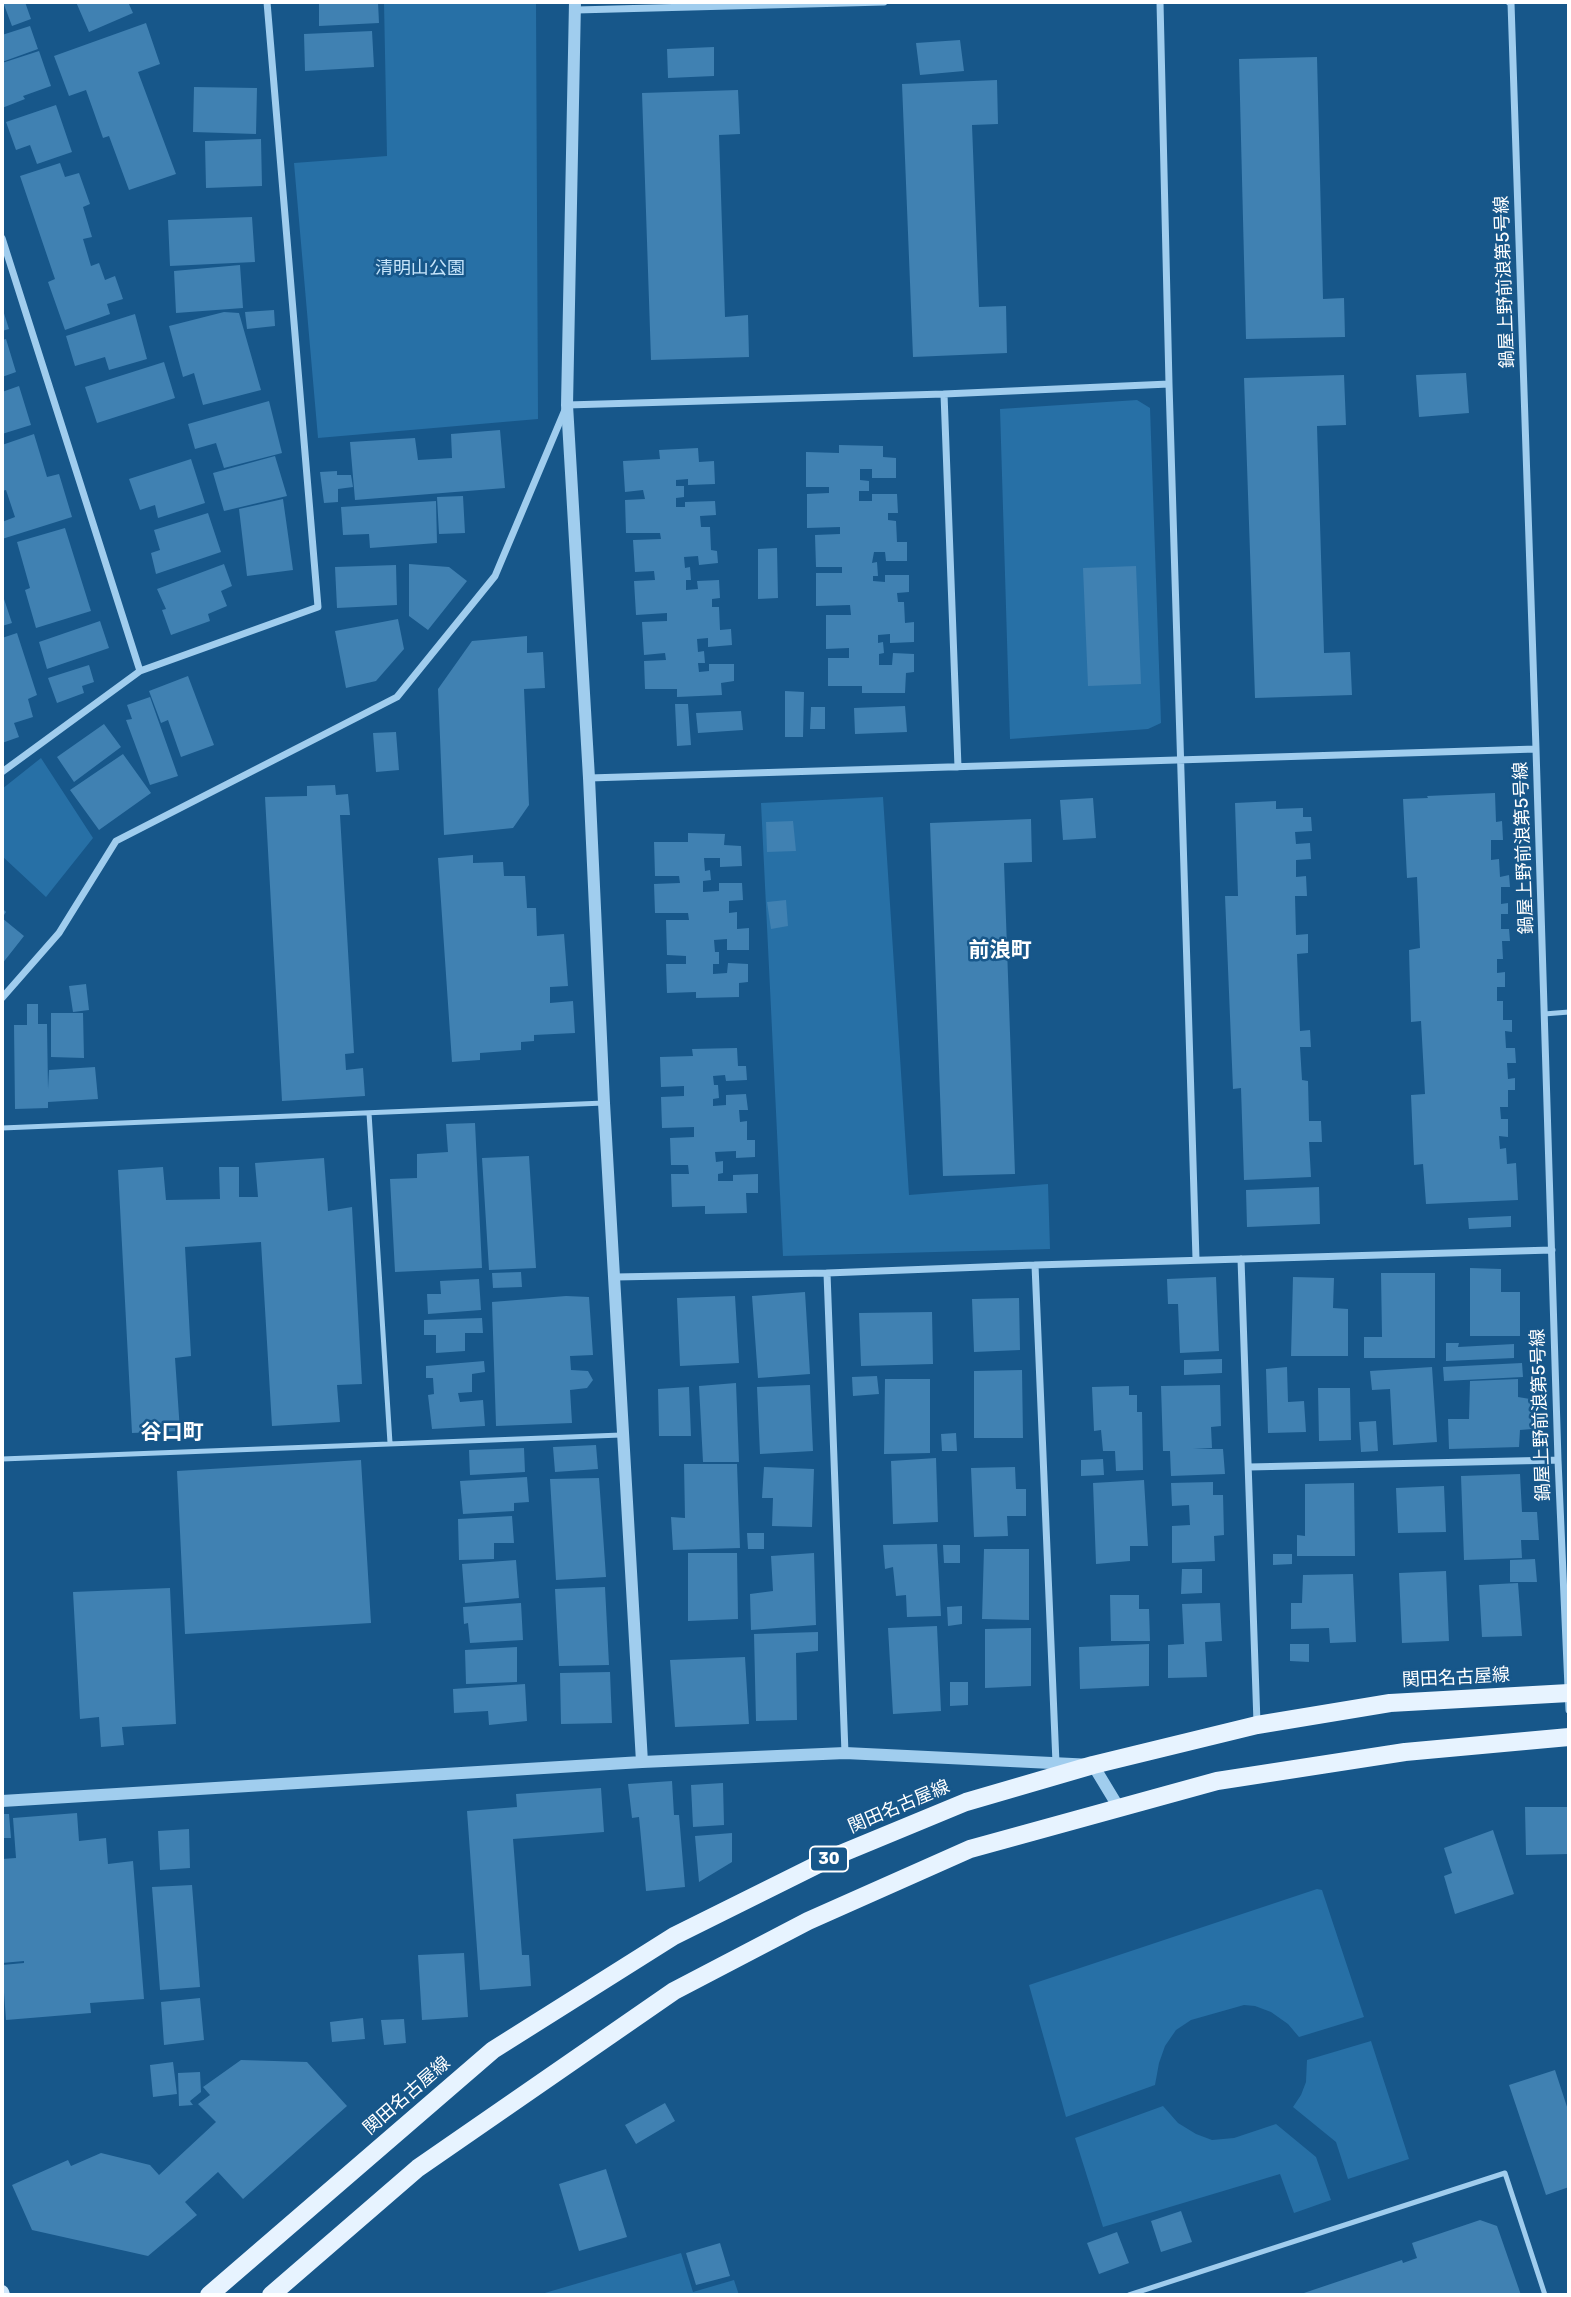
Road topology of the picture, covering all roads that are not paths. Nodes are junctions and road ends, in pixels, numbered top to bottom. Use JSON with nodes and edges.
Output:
{"nodes":[{"id":1,"x":267,"y":2,"type":"edge"},
{"id":2,"x":884,"y":2,"type":"edge"},
{"id":3,"x":1160,"y":2,"type":"edge"},
{"id":4,"x":1510,"y":2,"type":"edge"},
{"id":5,"x":575,"y":6,"type":"edge"},
{"id":6,"x":2,"y":238,"type":"edge"},
{"id":7,"x":1169,"y":384,"type":"junction"},
{"id":8,"x":944,"y":394,"type":"junction"},
{"id":9,"x":567,"y":405,"type":"junction"},
{"id":10,"x":140,"y":671,"type":"junction"},
{"id":11,"x":1536,"y":750,"type":"junction"},
{"id":12,"x":1181,"y":760,"type":"junction"},
{"id":13,"x":958,"y":767,"type":"junction"},
{"id":14,"x":2,"y":772,"type":"edge"},
{"id":15,"x":589,"y":778,"type":"junction"},
{"id":16,"x":2,"y":998,"type":"edge"},
{"id":17,"x":1569,"y":1012,"type":"edge"},
{"id":18,"x":1544,"y":1014,"type":"junction"},
{"id":19,"x":604,"y":1103,"type":"junction"},
{"id":20,"x":369,"y":1113,"type":"junction"},
{"id":21,"x":2,"y":1128,"type":"edge"},
{"id":22,"x":1552,"y":1250,"type":"junction"},
{"id":23,"x":1196,"y":1259,"type":"junction"},
{"id":24,"x":1241,"y":1259,"type":"junction"},
{"id":25,"x":1035,"y":1265,"type":"junction"},
{"id":26,"x":827,"y":1273,"type":"junction"},
{"id":27,"x":615,"y":1277,"type":"junction"},
{"id":28,"x":622,"y":1435,"type":"junction"},
{"id":29,"x":390,"y":1443,"type":"junction"},
{"id":30,"x":2,"y":1459,"type":"edge"},
{"id":31,"x":1558,"y":1460,"type":"junction"},
{"id":32,"x":1248,"y":1467,"type":"junction"},
{"id":33,"x":1569,"y":1698,"type":"edge"},
{"id":34,"x":1256,"y":1725,"type":"junction"},
{"id":35,"x":1569,"y":1737,"type":"edge"},
{"id":36,"x":845,"y":1753,"type":"junction"},
{"id":37,"x":642,"y":1762,"type":"junction"},
{"id":38,"x":1056,"y":1763,"type":"junction"},
{"id":39,"x":1093,"y":1765,"type":"junction"},
{"id":40,"x":2,"y":1801,"type":"edge"},
{"id":41,"x":1119,"y":1808,"type":"junction"},
{"id":42,"x":209,"y":2295,"type":"edge"},
{"id":43,"x":271,"y":2295,"type":"edge"},
{"id":44,"x":1129,"y":2295,"type":"edge"},
{"id":45,"x":1545,"y":2295,"type":"edge"}],
"edges":[{"from":1,"to":10,"type":"street"},
{"from":2,"to":5,"type":"street"},
{"from":3,"to":7,"type":"street"},
{"from":4,"to":11,"type":"street","name":"鍋屋上野前浪第5号線"},
{"from":5,"to":9,"type":"street"},
{"from":6,"to":10,"type":"street"},
{"from":7,"to":8,"type":"street"},
{"from":7,"to":12,"type":"street"},
{"from":8,"to":9,"type":"street"},
{"from":8,"to":13,"type":"street"},
{"from":9,"to":15,"type":"street"},
{"from":9,"to":16,"type":"street"},
{"from":10,"to":14,"type":"street"},
{"from":11,"to":12,"type":"street"},
{"from":11,"to":18,"type":"street","name":"鍋屋上野前浪第5号線"},
{"from":12,"to":13,"type":"street"},
{"from":12,"to":23,"type":"street"},
{"from":13,"to":15,"type":"street"},
{"from":15,"to":19,"type":"street"},
{"from":17,"to":18,"type":"lane"},
{"from":18,"to":22,"type":"street","name":"鍋屋上野前浪第5号線"},
{"from":19,"to":20,"type":"lane"},
{"from":19,"to":27,"type":"street"},
{"from":20,"to":21,"type":"lane"},
{"from":20,"to":29,"type":"lane"},
{"from":22,"to":24,"type":"street"},
{"from":22,"to":31,"type":"street","name":"鍋屋上野前浪第5号線"},
{"from":23,"to":24,"type":"street"},
{"from":23,"to":25,"type":"street"},
{"from":24,"to":32,"type":"street"},
{"from":25,"to":26,"type":"street"},
{"from":25,"to":38,"type":"street"},
{"from":26,"to":27,"type":"street"},
{"from":26,"to":36,"type":"street"},
{"from":27,"to":28,"type":"street"},
{"from":28,"to":29,"type":"lane"},
{"from":28,"to":37,"type":"street"},
{"from":29,"to":30,"type":"lane"},
{"from":31,"to":32,"type":"street"},
{"from":31,"to":33,"type":"street","name":"鍋屋上野前浪第5号線"},
{"from":32,"to":34,"type":"street"},
{"from":33,"to":34,"type":"main road","name":"関田名古屋線","number":"30"},
{"from":34,"to":39,"type":"main road","name":"関田名古屋線","number":"30"},
{"from":35,"to":41,"type":"main road"},
{"from":36,"to":37,"type":"street"},
{"from":36,"to":38,"type":"street"},
{"from":37,"to":40,"type":"street"},
{"from":38,"to":39,"type":"street"},
{"from":39,"to":41,"type":"street"},
{"from":39,"to":42,"type":"main road","name":"関田名古屋線","number":"30"},
{"from":41,"to":43,"type":"main road"},
{"from":44,"to":45,"type":"lane"}]}
